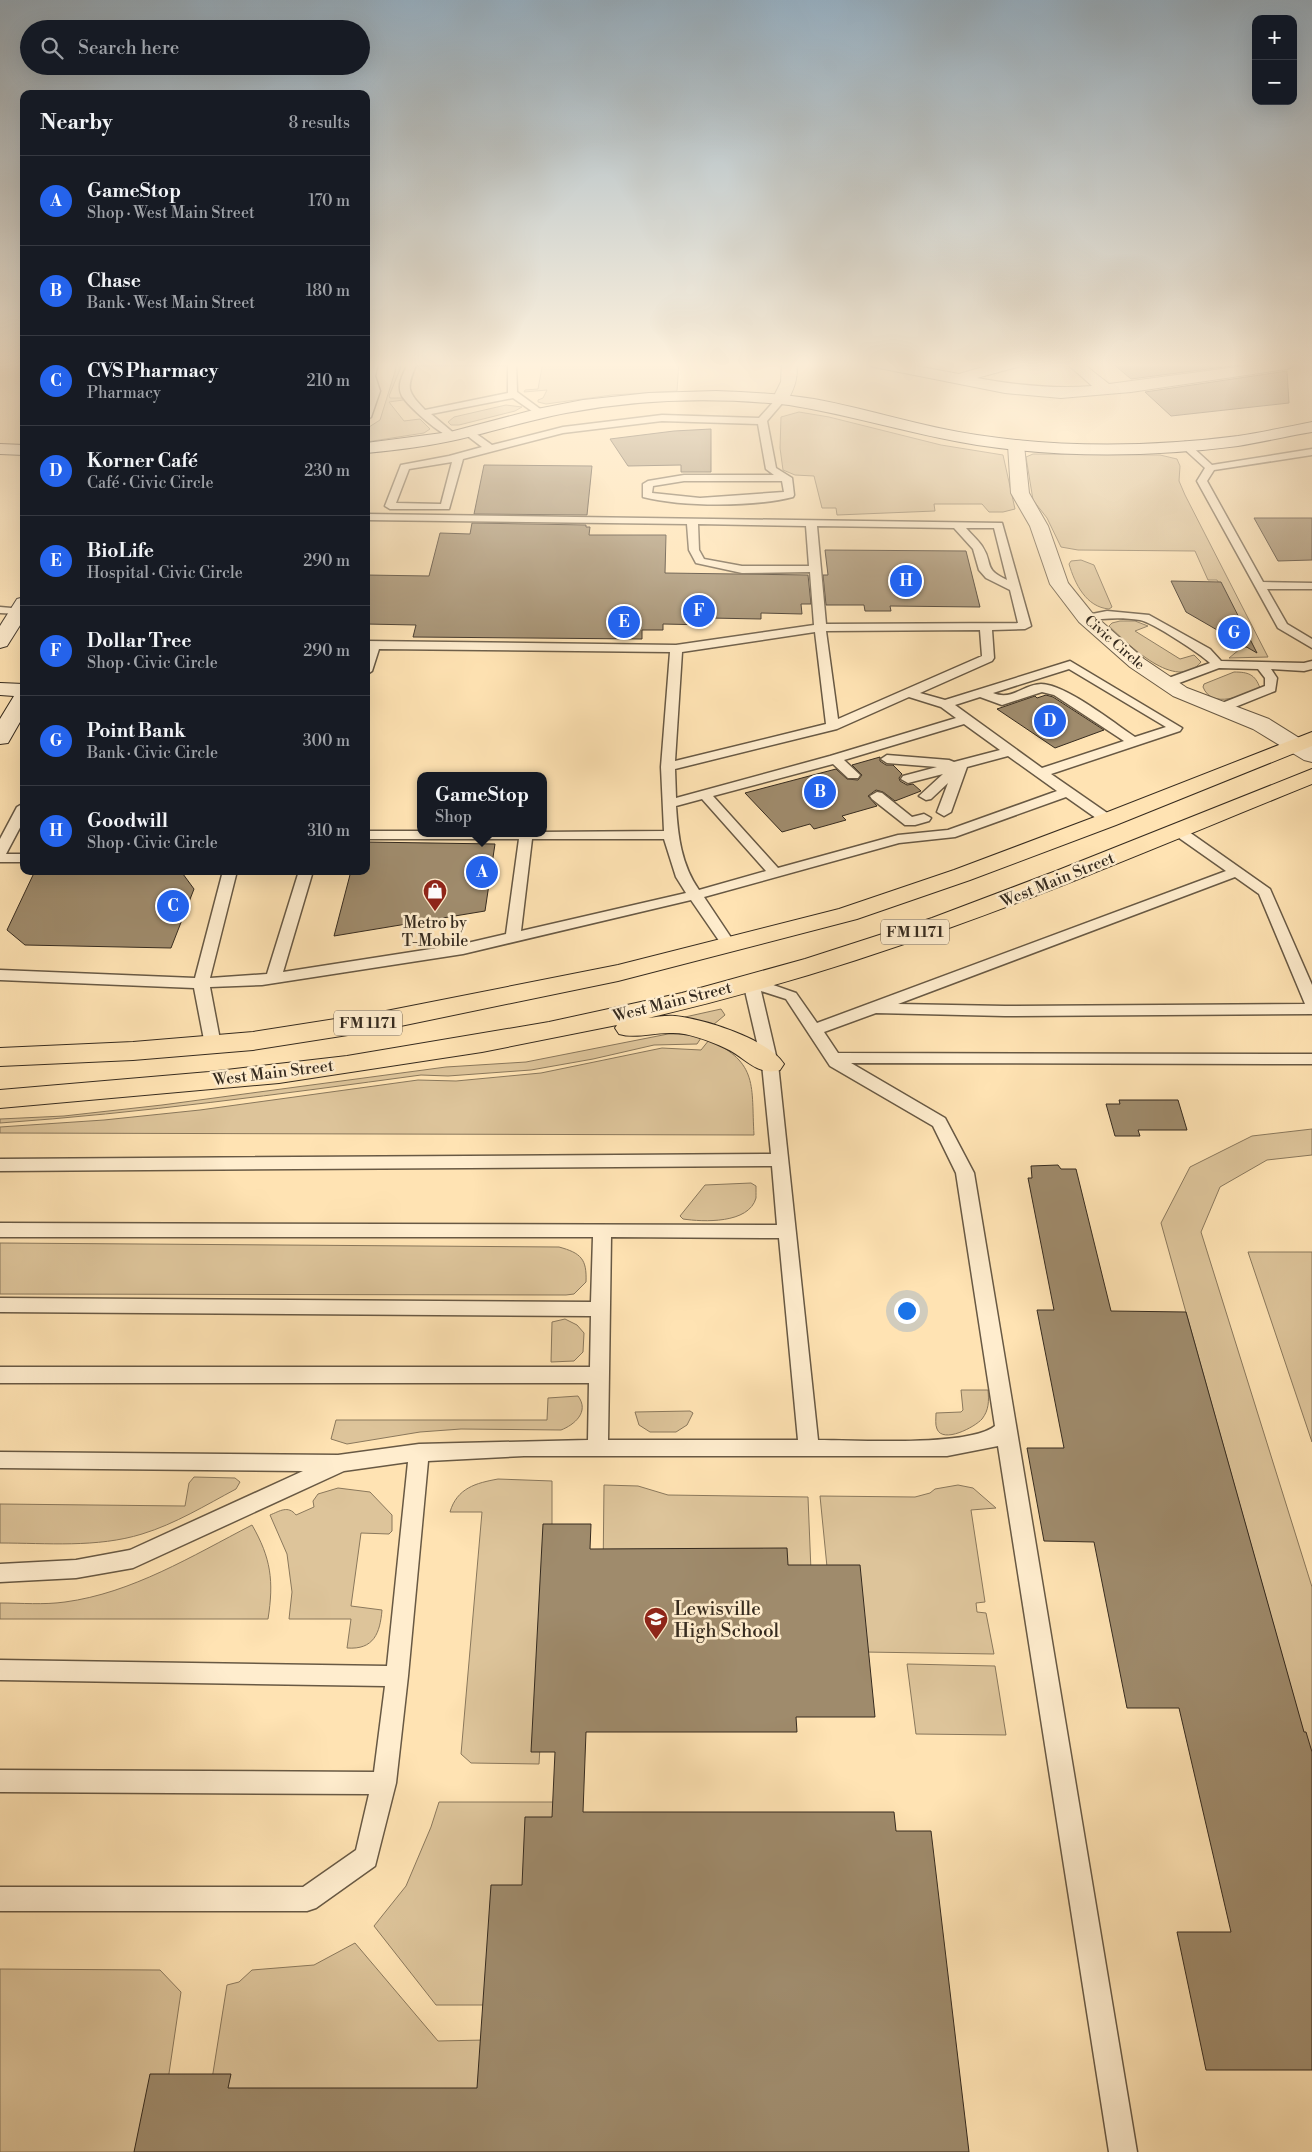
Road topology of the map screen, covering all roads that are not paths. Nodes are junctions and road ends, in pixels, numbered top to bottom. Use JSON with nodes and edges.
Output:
{"nodes":[{"id":1,"x":429,"y":462,"type":"edge"},
{"id":2,"x":457,"y":462,"type":"edge"},
{"id":3,"x":770,"y":462,"type":"edge"},
{"id":4,"x":1017,"y":462,"type":"edge"},
{"id":5,"x":1204,"y":462,"type":"edge"},
{"id":6,"x":1246,"y":462,"type":"edge"},
{"id":7,"x":1210,"y":468,"type":"junction"},
{"id":8,"x":787,"y":478,"type":"junction"},
{"id":9,"x":370,"y":518,"type":"edge"},
{"id":10,"x":692,"y":521,"type":"junction"},
{"id":11,"x":811,"y":522,"type":"junction"},
{"id":12,"x":957,"y":524,"type":"junction"},
{"id":13,"x":815,"y":569,"type":"junction"},
{"id":14,"x":1259,"y":585,"type":"junction"},
{"id":15,"x":1312,"y":586,"type":"edge"},
{"id":16,"x":1015,"y":588,"type":"junction"},
{"id":17,"x":17,"y":608,"type":"edge"},
{"id":18,"x":1086,"y":618,"type":"junction"},
{"id":19,"x":986,"y":626,"type":"junction"},
{"id":20,"x":820,"y":628,"type":"junction"},
{"id":21,"x":0,"y":642,"type":"edge"},
{"id":22,"x":1312,"y":644,"type":"edge"},
{"id":23,"x":370,"y":645,"type":"edge"},
{"id":24,"x":676,"y":649,"type":"junction"},
{"id":25,"x":1218,"y":664,"type":"junction"},
{"id":26,"x":1261,"y":665,"type":"junction"},
{"id":27,"x":1312,"y":666,"type":"edge"},
{"id":28,"x":1167,"y":683,"type":"junction"},
{"id":29,"x":0,"y":690,"type":"edge"},
{"id":30,"x":20,"y":690,"type":"edge"},
{"id":31,"x":981,"y":692,"type":"junction"},
{"id":32,"x":908,"y":693,"type":"junction"},
{"id":33,"x":20,"y":703,"type":"edge"},
{"id":34,"x":946,"y":704,"type":"junction"},
{"id":35,"x":1221,"y":708,"type":"junction"},
{"id":36,"x":966,"y":719,"type":"junction"},
{"id":37,"x":833,"y":726,"type":"junction"},
{"id":38,"x":0,"y":738,"type":"edge"},
{"id":39,"x":1134,"y":742,"type":"junction"},
{"id":40,"x":1307,"y":746,"type":"edge"},
{"id":41,"x":1011,"y":751,"type":"junction"},
{"id":42,"x":835,"y":759,"type":"junction"},
{"id":43,"x":892,"y":764,"type":"dead end"},
{"id":44,"x":864,"y":765,"type":"dead end"},
{"id":45,"x":961,"y":765,"type":"junction"},
{"id":46,"x":668,"y":767,"type":"junction"},
{"id":47,"x":1041,"y":773,"type":"junction"},
{"id":48,"x":1312,"y":776,"type":"edge"},
{"id":49,"x":908,"y":779,"type":"dead end"},
{"id":50,"x":1067,"y":792,"type":"junction"},
{"id":51,"x":704,"y":794,"type":"junction"},
{"id":52,"x":877,"y":796,"type":"dead end"},
{"id":53,"x":926,"y":796,"type":"dead end"},
{"id":54,"x":907,"y":802,"type":"dead end"},
{"id":55,"x":670,"y":804,"type":"junction"},
{"id":56,"x":891,"y":807,"type":"junction"},
{"id":57,"x":944,"y":812,"type":"dead end"},
{"id":58,"x":924,"y":818,"type":"dead end"},
{"id":59,"x":1108,"y":820,"type":"junction"},
{"id":60,"x":20,"y":822,"type":"edge"},
{"id":61,"x":1177,"y":830,"type":"junction"},
{"id":62,"x":370,"y":835,"type":"edge"},
{"id":63,"x":417,"y":835,"type":"edge"},
{"id":64,"x":547,"y":835,"type":"edge"},
{"id":65,"x":671,"y":835,"type":"junction"},
{"id":66,"x":526,"y":837,"type":"edge"},
{"id":67,"x":0,"y":852,"type":"edge"},
{"id":68,"x":0,"y":858,"type":"edge"},
{"id":69,"x":20,"y":858,"type":"edge"},
{"id":70,"x":1236,"y":872,"type":"junction"},
{"id":71,"x":775,"y":873,"type":"junction"},
{"id":72,"x":229,"y":875,"type":"edge"},
{"id":73,"x":305,"y":875,"type":"edge"},
{"id":74,"x":695,"y":894,"type":"junction"},
{"id":75,"x":513,"y":937,"type":"junction"},
{"id":76,"x":730,"y":945,"type":"junction"},
{"id":77,"x":0,"y":975,"type":"edge"},
{"id":78,"x":274,"y":978,"type":"junction"},
{"id":79,"x":751,"y":982,"type":"junction"},
{"id":80,"x":201,"y":983,"type":"junction"},
{"id":81,"x":1312,"y":1004,"type":"edge"},
{"id":82,"x":872,"y":1008,"type":"junction"},
{"id":83,"x":1312,"y":1009,"type":"edge"},
{"id":84,"x":814,"y":1030,"type":"junction"},
{"id":85,"x":213,"y":1045,"type":"junction"},
{"id":86,"x":456,"y":1046,"type":"junction"},
{"id":87,"x":0,"y":1057,"type":"edge"},
{"id":88,"x":833,"y":1058,"type":"junction"},
{"id":89,"x":1312,"y":1059,"type":"edge"},
{"id":90,"x":770,"y":1064,"type":"junction"},
{"id":91,"x":0,"y":1099,"type":"edge"},
{"id":92,"x":780,"y":1160,"type":"junction"},
{"id":93,"x":0,"y":1165,"type":"edge"},
{"id":94,"x":0,"y":1230,"type":"edge"},
{"id":95,"x":602,"y":1230,"type":"junction"},
{"id":96,"x":787,"y":1232,"type":"junction"},
{"id":97,"x":0,"y":1305,"type":"edge"},
{"id":98,"x":600,"y":1309,"type":"junction"},
{"id":99,"x":0,"y":1375,"type":"edge"},
{"id":100,"x":599,"y":1375,"type":"junction"},
{"id":101,"x":1005,"y":1429,"type":"junction"},
{"id":102,"x":598,"y":1448,"type":"junction"},
{"id":103,"x":809,"y":1448,"type":"junction"},
{"id":104,"x":419,"y":1452,"type":"junction"},
{"id":105,"x":0,"y":1460,"type":"edge"},
{"id":106,"x":341,"y":1463,"type":"junction"},
{"id":107,"x":0,"y":1573,"type":"edge"},
{"id":108,"x":0,"y":1670,"type":"edge"},
{"id":109,"x":397,"y":1676,"type":"junction"},
{"id":110,"x":0,"y":1781,"type":"edge"},
{"id":111,"x":384,"y":1784,"type":"junction"},
{"id":112,"x":0,"y":1899,"type":"edge"},
{"id":113,"x":1123,"y":2152,"type":"edge"}],
"edges":[{"from":1,"to":2,"type":"lane"},
{"from":3,"to":8,"type":"lane"},
{"from":4,"to":18,"type":"street","name":"Civic Circle"},
{"from":5,"to":7,"type":"lane"},
{"from":6,"to":7,"type":"lane"},
{"from":7,"to":14,"type":"lane"},
{"from":8,"to":8,"type":"lane"},
{"from":9,"to":10,"type":"lane"},
{"from":10,"to":11,"type":"lane"},
{"from":10,"to":13,"type":"lane"},
{"from":11,"to":12,"type":"lane"},
{"from":11,"to":13,"type":"lane"},
{"from":12,"to":16,"type":"lane"},
{"from":12,"to":16,"type":"lane"},
{"from":13,"to":20,"type":"lane"},
{"from":14,"to":15,"type":"lane"},
{"from":14,"to":22,"type":"lane"},
{"from":16,"to":19,"type":"lane"},
{"from":17,"to":21,"type":"street"},
{"from":18,"to":25,"type":"lane"},
{"from":18,"to":28,"type":"street","name":"Civic Circle"},
{"from":19,"to":20,"type":"lane"},
{"from":19,"to":32,"type":"lane"},
{"from":20,"to":24,"type":"lane"},
{"from":20,"to":37,"type":"lane"},
{"from":23,"to":24,"type":"lane"},
{"from":24,"to":46,"type":"lane"},
{"from":25,"to":26,"type":"lane"},
{"from":25,"to":28,"type":"lane"},
{"from":26,"to":27,"type":"lane"},
{"from":26,"to":35,"type":"lane"},
{"from":28,"to":35,"type":"street","name":"Civic Circle"},
{"from":29,"to":30,"type":"street"},
{"from":31,"to":34,"type":"lane"},
{"from":31,"to":39,"type":"lane"},
{"from":31,"to":39,"type":"lane"},
{"from":32,"to":34,"type":"lane"},
{"from":32,"to":37,"type":"lane"},
{"from":33,"to":38,"type":"street"},
{"from":34,"to":36,"type":"lane"},
{"from":35,"to":40,"type":"street","name":"Civic Circle"},
{"from":36,"to":41,"type":"lane"},
{"from":36,"to":42,"type":"lane"},
{"from":37,"to":46,"type":"lane"},
{"from":39,"to":47,"type":"lane"},
{"from":40,"to":59,"type":"main road","name":"West Main Street","number":"FM 1171"},
{"from":41,"to":45,"type":"lane"},
{"from":41,"to":47,"type":"lane"},
{"from":42,"to":44,"type":"lane"},
{"from":42,"to":51,"type":"lane"},
{"from":43,"to":45,"type":"lane"},
{"from":45,"to":49,"type":"lane"},
{"from":45,"to":53,"type":"lane"},
{"from":45,"to":57,"type":"lane"},
{"from":46,"to":55,"type":"lane"},
{"from":47,"to":50,"type":"lane"},
{"from":48,"to":61,"type":"main road","name":"West Main Street","number":"FM 1171"},
{"from":50,"to":59,"type":"lane"},
{"from":50,"to":71,"type":"lane"},
{"from":51,"to":55,"type":"lane"},
{"from":51,"to":71,"type":"lane"},
{"from":52,"to":56,"type":"lane"},
{"from":54,"to":56,"type":"lane"},
{"from":55,"to":65,"type":"lane"},
{"from":56,"to":58,"type":"lane"},
{"from":59,"to":76,"type":"main road","name":"West Main Street","number":"FM 1171"},
{"from":60,"to":67,"type":"lane"},
{"from":61,"to":70,"type":"lane"},
{"from":61,"to":79,"type":"main road","name":"West Main Street","number":"FM 1171"},
{"from":62,"to":63,"type":"lane"},
{"from":64,"to":65,"type":"lane"},
{"from":65,"to":74,"type":"lane"},
{"from":66,"to":75,"type":"lane"},
{"from":68,"to":69,"type":"lane"},
{"from":70,"to":81,"type":"lane"},
{"from":70,"to":82,"type":"lane"},
{"from":71,"to":74,"type":"lane"},
{"from":72,"to":80,"type":"lane"},
{"from":73,"to":78,"type":"lane"},
{"from":74,"to":75,"type":"lane"},
{"from":74,"to":76,"type":"lane"},
{"from":75,"to":78,"type":"lane"},
{"from":76,"to":79,"type":"main road"},
{"from":76,"to":85,"type":"main road","name":"West Main Street","number":"FM 1171"},
{"from":77,"to":80,"type":"lane"},
{"from":78,"to":80,"type":"lane"},
{"from":79,"to":84,"type":"lane"},
{"from":79,"to":86,"type":"main road","name":"West Main Street","number":"FM 1171"},
{"from":79,"to":90,"type":"lane"},
{"from":80,"to":85,"type":"lane"},
{"from":82,"to":83,"type":"lane"},
{"from":82,"to":84,"type":"lane"},
{"from":84,"to":88,"type":"lane"},
{"from":85,"to":87,"type":"main road","name":"West Main Street","number":"FM 1171"},
{"from":86,"to":90,"type":"main road"},
{"from":86,"to":91,"type":"main road","name":"West Main Street","number":"FM 1171"},
{"from":88,"to":89,"type":"lane"},
{"from":88,"to":101,"type":"lane"},
{"from":90,"to":92,"type":"lane"},
{"from":92,"to":93,"type":"lane"},
{"from":92,"to":96,"type":"lane"},
{"from":94,"to":95,"type":"lane"},
{"from":95,"to":96,"type":"lane"},
{"from":95,"to":98,"type":"lane"},
{"from":96,"to":103,"type":"lane"},
{"from":97,"to":98,"type":"lane"},
{"from":98,"to":100,"type":"lane"},
{"from":99,"to":100,"type":"lane"},
{"from":100,"to":102,"type":"lane"},
{"from":101,"to":103,"type":"lane"},
{"from":101,"to":113,"type":"lane"},
{"from":102,"to":103,"type":"lane"},
{"from":102,"to":104,"type":"lane"},
{"from":104,"to":106,"type":"lane"},
{"from":104,"to":109,"type":"lane"},
{"from":105,"to":106,"type":"lane"},
{"from":106,"to":107,"type":"lane"},
{"from":108,"to":109,"type":"lane"},
{"from":109,"to":111,"type":"lane"},
{"from":110,"to":111,"type":"lane"},
{"from":111,"to":112,"type":"lane"}]}
